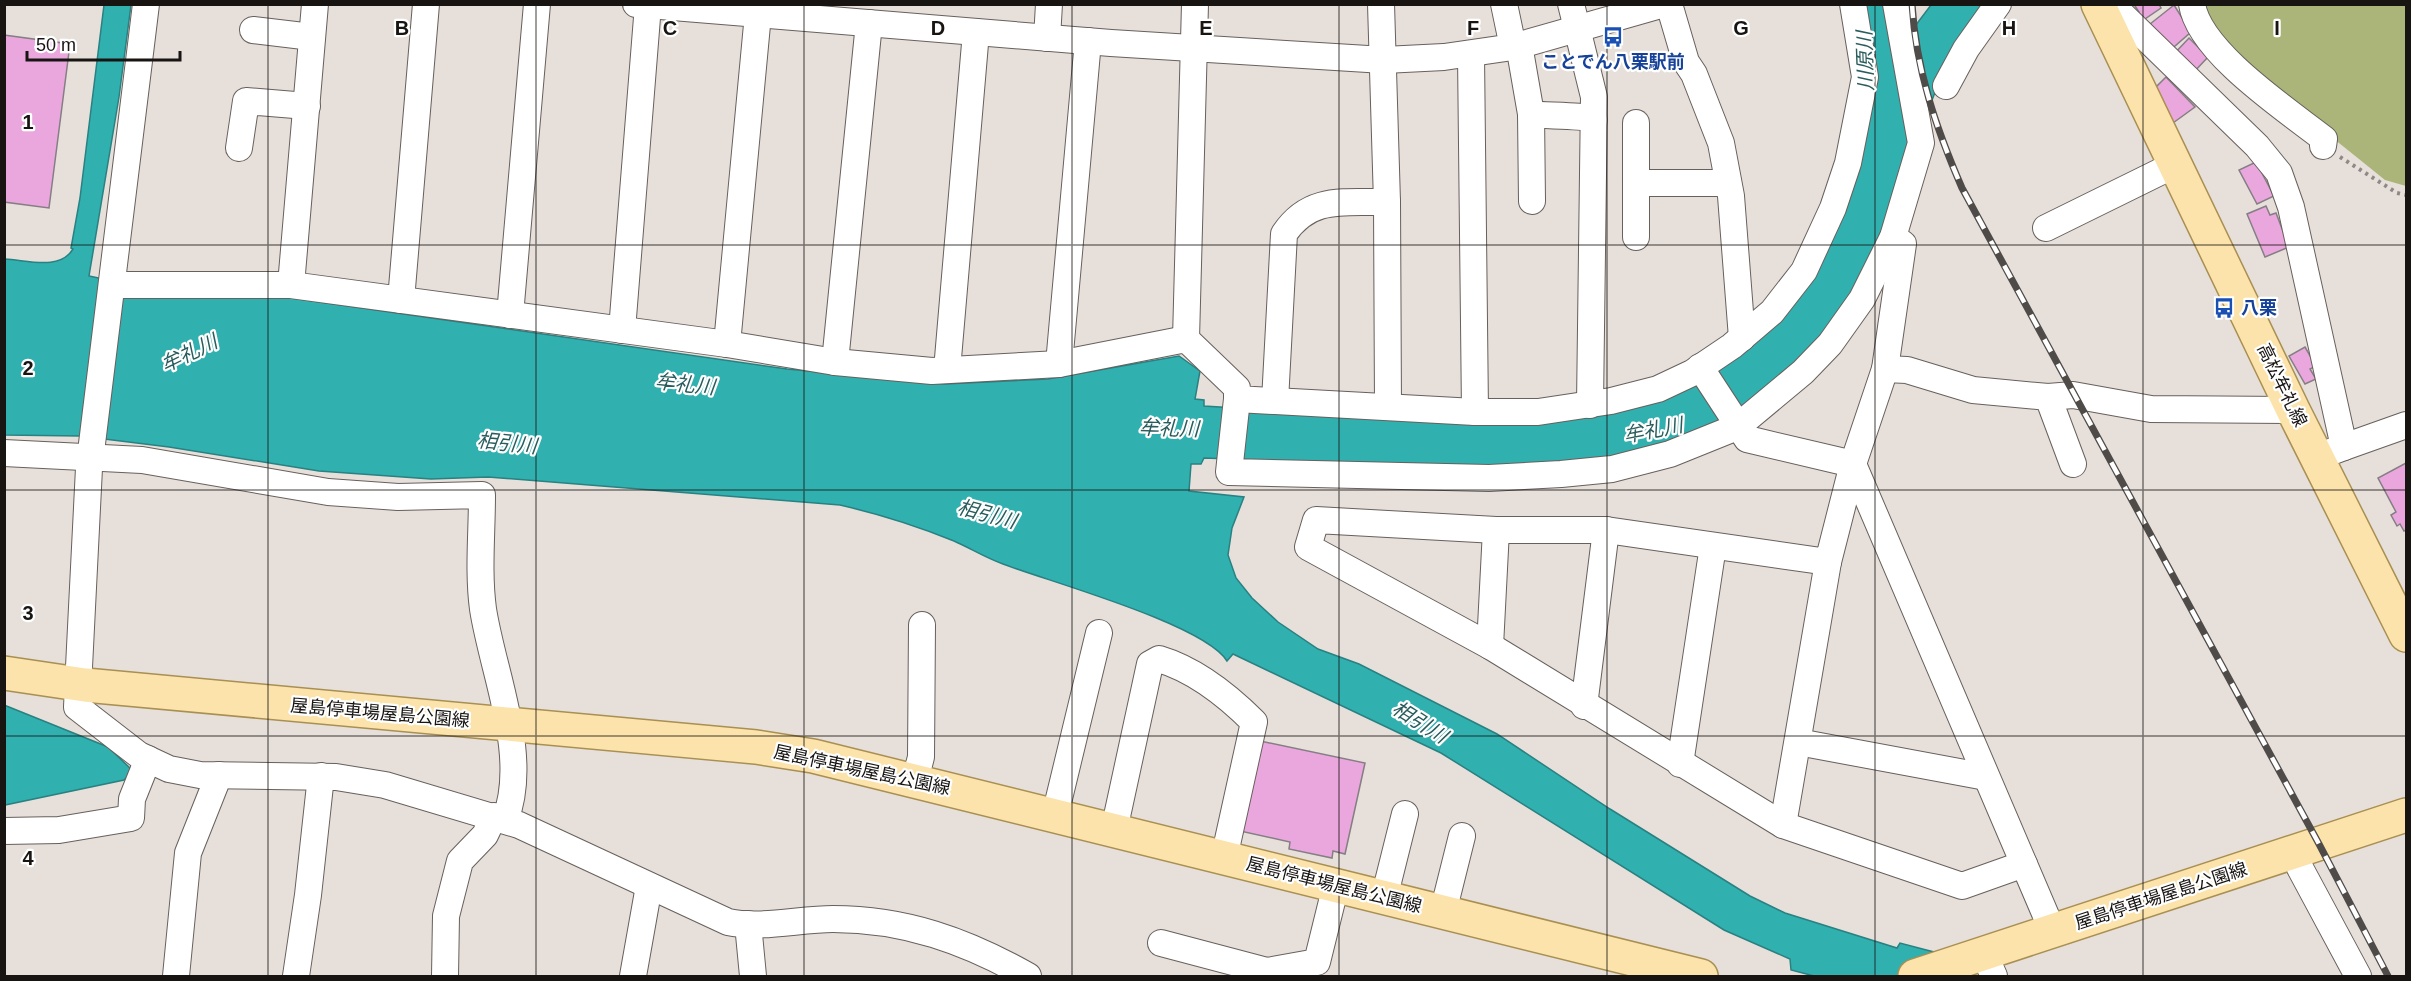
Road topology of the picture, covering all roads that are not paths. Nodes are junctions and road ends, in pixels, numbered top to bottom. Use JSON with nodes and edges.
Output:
{"nodes":[{"id":1,"x":146,"y":4,"type":"edge"},
{"id":2,"x":315,"y":4,"type":"edge"},
{"id":3,"x":426,"y":4,"type":"edge"},
{"id":4,"x":537,"y":4,"type":"edge"},
{"id":5,"x":1048,"y":4,"type":"edge"},
{"id":6,"x":1195,"y":4,"type":"edge"},
{"id":7,"x":1381,"y":4,"type":"edge"},
{"id":8,"x":1504,"y":4,"type":"edge"},
{"id":9,"x":1571,"y":4,"type":"edge"},
{"id":10,"x":1664,"y":4,"type":"edge"},
{"id":11,"x":1670,"y":4,"type":"edge"},
{"id":12,"x":1853,"y":4,"type":"edge"},
{"id":13,"x":1896,"y":4,"type":"edge"},
{"id":14,"x":1998,"y":4,"type":"edge"},
{"id":15,"x":2098,"y":4,"type":"edge"},
{"id":16,"x":2111,"y":4,"type":"edge"},
{"id":17,"x":2192,"y":4,"type":"edge"},
{"id":18,"x":642,"y":5,"type":"edge"},
{"id":19,"x":758,"y":14,"type":"junction"},
{"id":20,"x":869,"y":23,"type":"junction"},
{"id":21,"x":253,"y":30,"type":"dead end"},
{"id":22,"x":1578,"y":31,"type":"junction"},
{"id":23,"x":976,"y":32,"type":"junction"},
{"id":24,"x":312,"y":37,"type":"junction"},
{"id":25,"x":1047,"y":38,"type":"junction"},
{"id":26,"x":1088,"y":41,"type":"junction"},
{"id":27,"x":1516,"y":46,"type":"junction"},
{"id":28,"x":1194,"y":48,"type":"junction"},
{"id":29,"x":1471,"y":55,"type":"junction"},
{"id":30,"x":1384,"y":60,"type":"junction"},
{"id":31,"x":1946,"y":86,"type":"dead end"},
{"id":32,"x":307,"y":106,"type":"junction"},
{"id":33,"x":1531,"y":114,"type":"junction"},
{"id":34,"x":1594,"y":120,"type":"junction"},
{"id":35,"x":1636,"y":123,"type":"dead end"},
{"id":36,"x":2323,"y":146,"type":"road end"},
{"id":37,"x":239,"y":148,"type":"dead end"},
{"id":38,"x":2176,"y":164,"type":"junction"},
{"id":39,"x":1636,"y":183,"type":"junction"},
{"id":40,"x":1728,"y":183,"type":"junction"},
{"id":41,"x":1532,"y":201,"type":"dead end"},
{"id":42,"x":1387,"y":202,"type":"junction"},
{"id":43,"x":2046,"y":228,"type":"dead end"},
{"id":44,"x":1636,"y":237,"type":"dead end"},
{"id":45,"x":1893,"y":237,"type":"junction"},
{"id":46,"x":291,"y":285,"type":"junction"},
{"id":47,"x":112,"y":290,"type":"junction"},
{"id":48,"x":401,"y":300,"type":"junction"},
{"id":49,"x":510,"y":315,"type":"junction"},
{"id":50,"x":622,"y":330,"type":"junction"},
{"id":51,"x":1742,"y":338,"type":"junction"},
{"id":52,"x":1186,"y":339,"type":"junction"},
{"id":53,"x":727,"y":344,"type":"junction"},
{"id":54,"x":836,"y":362,"type":"junction"},
{"id":55,"x":1059,"y":364,"type":"junction"},
{"id":56,"x":1700,"y":368,"type":"junction"},
{"id":57,"x":1885,"y":369,"type":"junction"},
{"id":58,"x":947,"y":370,"type":"junction"},
{"id":59,"x":2048,"y":397,"type":"junction"},
{"id":60,"x":1238,"y":399,"type":"junction"},
{"id":61,"x":1275,"y":400,"type":"junction"},
{"id":62,"x":1590,"y":405,"type":"junction"},
{"id":63,"x":1388,"y":407,"type":"junction"},
{"id":64,"x":2293,"y":410,"type":"junction"},
{"id":65,"x":1475,"y":412,"type":"junction"},
{"id":66,"x":2406,"y":425,"type":"edge"},
{"id":67,"x":1737,"y":427,"type":"junction"},
{"id":68,"x":93,"y":448,"type":"junction"},
{"id":69,"x":2331,"y":452,"type":"junction"},
{"id":70,"x":4,"y":453,"type":"edge"},
{"id":71,"x":1853,"y":464,"type":"junction"},
{"id":72,"x":2073,"y":464,"type":"dead end"},
{"id":73,"x":1496,"y":530,"type":"junction"},
{"id":74,"x":1606,"y":530,"type":"junction"},
{"id":75,"x":1713,"y":546,"type":"junction"},
{"id":76,"x":1828,"y":562,"type":"junction"},
{"id":77,"x":922,"y":625,"type":"dead end"},
{"id":78,"x":1100,"y":633,"type":"dead end"},
{"id":79,"x":2406,"y":634,"type":"edge"},
{"id":80,"x":1490,"y":646,"type":"junction"},
{"id":81,"x":4,"y":673,"type":"edge"},
{"id":82,"x":78,"y":684,"type":"junction"},
{"id":83,"x":1584,"y":705,"type":"junction"},
{"id":84,"x":510,"y":725,"type":"junction"},
{"id":85,"x":1798,"y":742,"type":"junction"},
{"id":86,"x":148,"y":759,"type":"junction"},
{"id":87,"x":1680,"y":764,"type":"junction"},
{"id":88,"x":219,"y":775,"type":"junction"},
{"id":89,"x":321,"y":776,"type":"junction"},
{"id":90,"x":1986,"y":777,"type":"junction"},
{"id":91,"x":915,"y":780,"type":"junction"},
{"id":92,"x":1405,"y":814,"type":"dead end"},
{"id":93,"x":1054,"y":815,"type":"junction"},
{"id":94,"x":2406,"y":815,"type":"edge"},
{"id":95,"x":500,"y":818,"type":"junction"},
{"id":96,"x":1783,"y":825,"type":"junction"},
{"id":97,"x":1114,"y":830,"type":"junction"},
{"id":98,"x":4,"y":831,"type":"edge"},
{"id":99,"x":1461,"y":836,"type":"dead end"},
{"id":100,"x":2294,"y":852,"type":"junction"},
{"id":101,"x":1224,"y":858,"type":"junction"},
{"id":102,"x":2024,"y":864,"type":"junction"},
{"id":103,"x":1336,"y":885,"type":"junction"},
{"id":104,"x":649,"y":886,"type":"junction"},
{"id":105,"x":1384,"y":898,"type":"junction"},
{"id":106,"x":1443,"y":912,"type":"junction"},
{"id":107,"x":748,"y":924,"type":"junction"},
{"id":108,"x":2053,"y":932,"type":"junction"},
{"id":109,"x":1161,"y":943,"type":"dead end"},
{"id":110,"x":1980,"y":964,"type":"edge"},
{"id":111,"x":1266,"y":974,"type":"edge"},
{"id":112,"x":176,"y":976,"type":"edge"},
{"id":113,"x":296,"y":976,"type":"edge"},
{"id":114,"x":445,"y":976,"type":"edge"},
{"id":115,"x":633,"y":976,"type":"edge"},
{"id":116,"x":753,"y":976,"type":"edge"},
{"id":117,"x":1028,"y":976,"type":"edge"},
{"id":118,"x":1701,"y":976,"type":"edge"},
{"id":119,"x":1915,"y":976,"type":"edge"},
{"id":120,"x":2358,"y":976,"type":"edge"}],
"edges":[{"from":1,"to":47,"type":"street"},
{"from":2,"to":24,"type":"street"},
{"from":3,"to":48,"type":"street"},
{"from":4,"to":49,"type":"street"},
{"from":5,"to":25,"type":"street"},
{"from":6,"to":28,"type":"street"},
{"from":7,"to":30,"type":"street"},
{"from":8,"to":27,"type":"street"},
{"from":9,"to":22,"type":"street"},
{"from":10,"to":22,"type":"street"},
{"from":11,"to":40,"type":"street"},
{"from":12,"to":51,"type":"street"},
{"from":13,"to":45,"type":"street"},
{"from":14,"to":31,"type":"street"},
{"from":15,"to":38,"type":"main road","name":"高松牟礼線"},
{"from":16,"to":69,"type":"street"},
{"from":17,"to":36,"type":"street"},
{"from":18,"to":19,"type":"street"},
{"from":18,"to":50,"type":"street"},
{"from":19,"to":20,"type":"street"},
{"from":19,"to":53,"type":"street"},
{"from":20,"to":23,"type":"street"},
{"from":20,"to":54,"type":"street"},
{"from":21,"to":24,"type":"street"},
{"from":22,"to":27,"type":"street"},
{"from":22,"to":34,"type":"street"},
{"from":23,"to":25,"type":"street"},
{"from":23,"to":58,"type":"street"},
{"from":24,"to":32,"type":"street"},
{"from":25,"to":26,"type":"street"},
{"from":26,"to":28,"type":"street"},
{"from":26,"to":55,"type":"street"},
{"from":27,"to":29,"type":"street"},
{"from":27,"to":33,"type":"street"},
{"from":28,"to":30,"type":"street"},
{"from":28,"to":52,"type":"street"},
{"from":29,"to":30,"type":"street"},
{"from":29,"to":65,"type":"street"},
{"from":30,"to":42,"type":"street"},
{"from":32,"to":37,"type":"street"},
{"from":32,"to":46,"type":"street"},
{"from":33,"to":34,"type":"street"},
{"from":33,"to":41,"type":"street"},
{"from":34,"to":62,"type":"street"},
{"from":35,"to":39,"type":"street"},
{"from":38,"to":43,"type":"street"},
{"from":38,"to":64,"type":"main road","name":"高松牟礼線"},
{"from":39,"to":40,"type":"street"},
{"from":39,"to":44,"type":"street"},
{"from":40,"to":51,"type":"street"},
{"from":42,"to":61,"type":"street"},
{"from":42,"to":63,"type":"street"},
{"from":45,"to":57,"type":"street"},
{"from":45,"to":67,"type":"street"},
{"from":46,"to":47,"type":"street"},
{"from":46,"to":48,"type":"street"},
{"from":47,"to":68,"type":"street"},
{"from":48,"to":49,"type":"street"},
{"from":49,"to":50,"type":"street"},
{"from":50,"to":53,"type":"street"},
{"from":51,"to":56,"type":"street"},
{"from":52,"to":55,"type":"street"},
{"from":52,"to":60,"type":"street"},
{"from":53,"to":54,"type":"street"},
{"from":54,"to":58,"type":"street"},
{"from":55,"to":58,"type":"street"},
{"from":56,"to":62,"type":"street"},
{"from":56,"to":67,"type":"street"},
{"from":57,"to":59,"type":"street"},
{"from":57,"to":71,"type":"street"},
{"from":59,"to":64,"type":"street"},
{"from":59,"to":72,"type":"street"},
{"from":60,"to":61,"type":"street"},
{"from":60,"to":67,"type":"street"},
{"from":61,"to":63,"type":"street"},
{"from":62,"to":65,"type":"street"},
{"from":63,"to":65,"type":"street"},
{"from":64,"to":69,"type":"main road","name":"高松牟礼線"},
{"from":66,"to":69,"type":"street"},
{"from":67,"to":71,"type":"street"},
{"from":68,"to":70,"type":"street"},
{"from":68,"to":82,"type":"street"},
{"from":68,"to":84,"type":"street"},
{"from":69,"to":79,"type":"main road","name":"高松牟礼線"},
{"from":71,"to":76,"type":"street"},
{"from":71,"to":90,"type":"street"},
{"from":73,"to":74,"type":"street"},
{"from":73,"to":80,"type":"street"},
{"from":73,"to":80,"type":"street"},
{"from":74,"to":75,"type":"street"},
{"from":74,"to":83,"type":"street"},
{"from":75,"to":76,"type":"street"},
{"from":75,"to":87,"type":"street"},
{"from":76,"to":85,"type":"street"},
{"from":77,"to":91,"type":"street"},
{"from":78,"to":93,"type":"street"},
{"from":80,"to":83,"type":"street"},
{"from":81,"to":82,"type":"main road","name":"屋島停車場屋島公園線"},
{"from":82,"to":84,"type":"main road","name":"屋島停車場屋島公園線"},
{"from":82,"to":86,"type":"street"},
{"from":83,"to":87,"type":"street"},
{"from":84,"to":91,"type":"main road","name":"屋島停車場屋島公園線"},
{"from":84,"to":95,"type":"street"},
{"from":85,"to":90,"type":"street"},
{"from":85,"to":96,"type":"street"},
{"from":86,"to":88,"type":"street"},
{"from":86,"to":98,"type":"street"},
{"from":87,"to":96,"type":"street"},
{"from":88,"to":89,"type":"street"},
{"from":88,"to":112,"type":"street"},
{"from":89,"to":95,"type":"street"},
{"from":89,"to":113,"type":"street"},
{"from":90,"to":102,"type":"street"},
{"from":91,"to":93,"type":"main road","name":"屋島停車場屋島公園線"},
{"from":92,"to":105,"type":"street"},
{"from":93,"to":97,"type":"main road","name":"屋島停車場屋島公園線"},
{"from":94,"to":100,"type":"main road","name":"屋島停車場屋島公園線"},
{"from":95,"to":104,"type":"street"},
{"from":95,"to":114,"type":"street"},
{"from":96,"to":102,"type":"street"},
{"from":97,"to":101,"type":"main road","name":"屋島停車場屋島公園線"},
{"from":97,"to":101,"type":"street"},
{"from":99,"to":106,"type":"street"},
{"from":100,"to":108,"type":"main road","name":"屋島停車場屋島公園線"},
{"from":100,"to":120,"type":"street"},
{"from":101,"to":103,"type":"main road","name":"屋島停車場屋島公園線"},
{"from":102,"to":108,"type":"street"},
{"from":103,"to":105,"type":"main road","name":"屋島停車場屋島公園線"},
{"from":103,"to":111,"type":"street"},
{"from":104,"to":107,"type":"street"},
{"from":104,"to":115,"type":"street"},
{"from":105,"to":106,"type":"main road","name":"屋島停車場屋島公園線"},
{"from":106,"to":118,"type":"main road","name":"屋島停車場屋島公園線"},
{"from":107,"to":116,"type":"street"},
{"from":107,"to":117,"type":"street"},
{"from":108,"to":110,"type":"main road","name":"屋島停車場屋島公園線"},
{"from":109,"to":111,"type":"street"},
{"from":110,"to":119,"type":"main road","name":"屋島停車場屋島公園線"}]}
